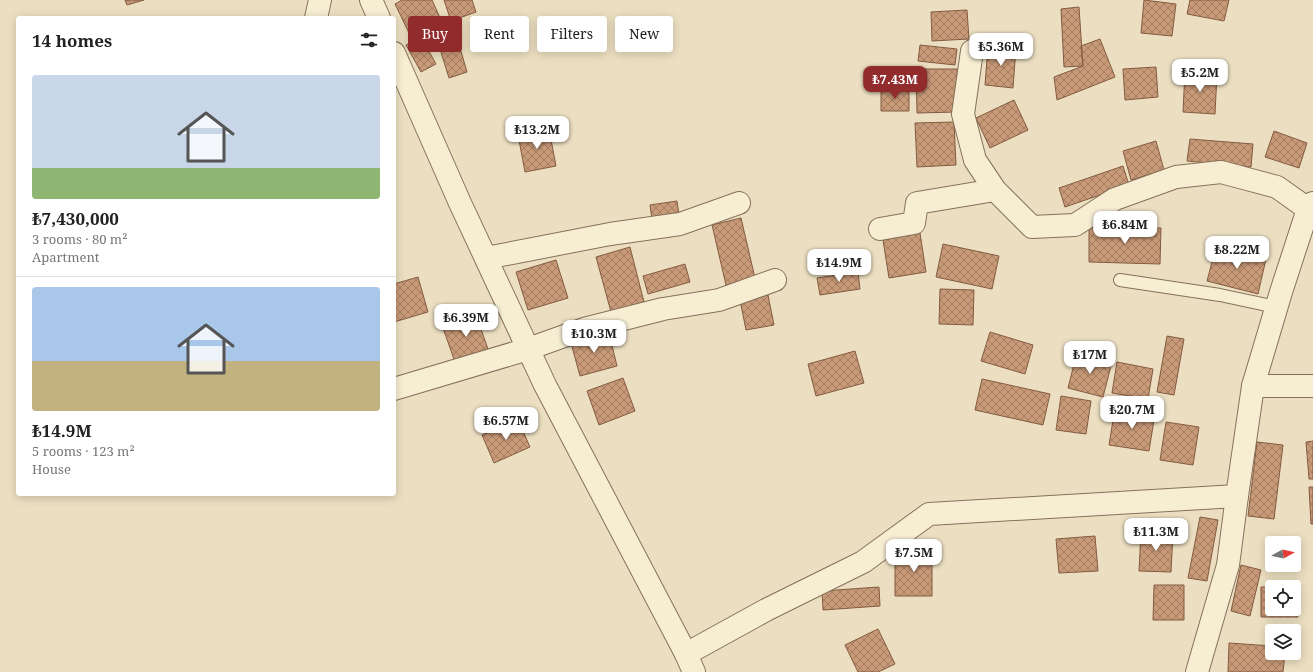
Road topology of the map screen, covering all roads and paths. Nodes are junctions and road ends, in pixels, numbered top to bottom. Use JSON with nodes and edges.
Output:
{"nodes":[{"id":1,"x":320,"y":0,"type":"edge"},
{"id":2,"x":371,"y":0,"type":"edge"},
{"id":3,"x":316,"y":16,"type":"edge"},
{"id":4,"x":378,"y":16,"type":"edge"},
{"id":5,"x":972,"y":51,"type":"dead end"},
{"id":6,"x":396,"y":57,"type":"edge"},
{"id":7,"x":995,"y":190,"type":"junction"},
{"id":8,"x":739,"y":203,"type":"dead end"},
{"id":9,"x":1311,"y":206,"type":"edge"},
{"id":10,"x":880,"y":229,"type":"dead end"},
{"id":11,"x":486,"y":258,"type":"junction"},
{"id":12,"x":775,"y":280,"type":"dead end"},
{"id":13,"x":1120,"y":280,"type":"dead end"},
{"id":14,"x":1276,"y":307,"type":"junction"},
{"id":15,"x":528,"y":349,"type":"junction"},
{"id":16,"x":1253,"y":386,"type":"junction"},
{"id":17,"x":1313,"y":386,"type":"edge"},
{"id":18,"x":396,"y":387,"type":"edge"},
{"id":19,"x":1237,"y":496,"type":"junction"},
{"id":20,"x":690,"y":663,"type":"edge"},
{"id":21,"x":1197,"y":672,"type":"edge"}],
"edges":[{"from":1,"to":3,"type":"street"},
{"from":2,"to":4,"type":"street"},
{"from":5,"to":7,"type":"street"},
{"from":6,"to":11,"type":"street"},
{"from":7,"to":9,"type":"street"},
{"from":7,"to":10,"type":"street"},
{"from":8,"to":11,"type":"street"},
{"from":9,"to":14,"type":"street"},
{"from":11,"to":15,"type":"street"},
{"from":12,"to":15,"type":"street"},
{"from":13,"to":14,"type":"lane"},
{"from":14,"to":16,"type":"street"},
{"from":15,"to":18,"type":"street"},
{"from":15,"to":20,"type":"street"},
{"from":16,"to":17,"type":"street"},
{"from":16,"to":19,"type":"street"},
{"from":19,"to":20,"type":"street"},
{"from":19,"to":21,"type":"street"}]}
